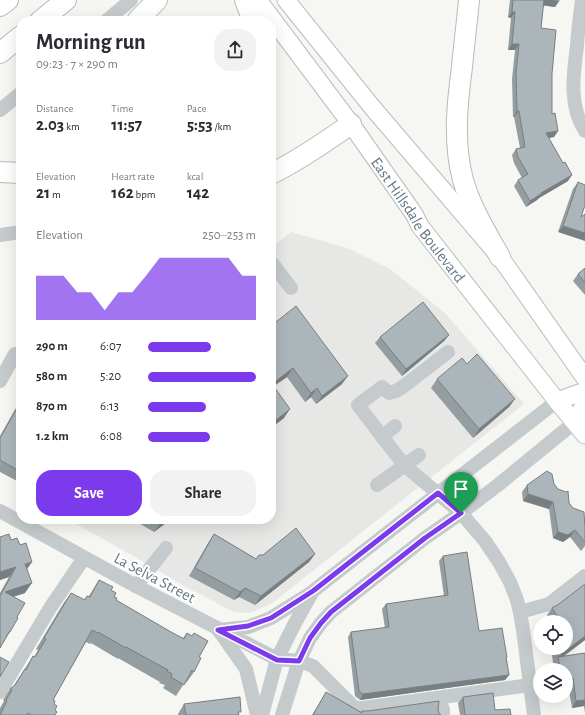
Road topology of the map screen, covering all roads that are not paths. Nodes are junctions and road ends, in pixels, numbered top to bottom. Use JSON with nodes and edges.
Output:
{"nodes":[{"id":1,"x":8,"y":0,"type":"edge"},
{"id":2,"x":66,"y":0,"type":"edge"},
{"id":3,"x":131,"y":0,"type":"edge"},
{"id":4,"x":157,"y":0,"type":"edge"},
{"id":5,"x":245,"y":0,"type":"edge"},
{"id":6,"x":258,"y":0,"type":"edge"},
{"id":7,"x":286,"y":0,"type":"edge"},
{"id":8,"x":469,"y":0,"type":"edge"},
{"id":9,"x":582,"y":0,"type":"edge"},
{"id":10,"x":0,"y":6,"type":"edge"},
{"id":11,"x":46,"y":16,"type":"edge"},
{"id":12,"x":112,"y":16,"type":"edge"},
{"id":13,"x":142,"y":16,"type":"edge"},
{"id":14,"x":251,"y":16,"type":"edge"},
{"id":15,"x":270,"y":16,"type":"edge"},
{"id":16,"x":276,"y":24,"type":"edge"},
{"id":17,"x":16,"y":40,"type":"edge"},
{"id":18,"x":0,"y":53,"type":"edge"},
{"id":19,"x":16,"y":97,"type":"edge"},
{"id":20,"x":372,"y":107,"type":"junction"},
{"id":21,"x":0,"y":110,"type":"edge"},
{"id":22,"x":351,"y":124,"type":"junction"},
{"id":23,"x":585,"y":131,"type":"edge"},
{"id":24,"x":0,"y":172,"type":"edge"},
{"id":25,"x":16,"y":172,"type":"edge"},
{"id":26,"x":276,"y":172,"type":"edge"},
{"id":27,"x":16,"y":233,"type":"edge"},
{"id":28,"x":0,"y":235,"type":"edge"},
{"id":29,"x":500,"y":257,"type":"junction"},
{"id":30,"x":276,"y":268,"type":"edge"},
{"id":31,"x":291,"y":288,"type":"dead end"},
{"id":32,"x":448,"y":352,"type":"dead end"},
{"id":33,"x":15,"y":354,"type":"dead end"},
{"id":34,"x":585,"y":378,"type":"edge"},
{"id":35,"x":0,"y":381,"type":"edge"},
{"id":36,"x":585,"y":391,"type":"edge"},
{"id":37,"x":557,"y":401,"type":"junction"},
{"id":38,"x":585,"y":403,"type":"edge"},
{"id":39,"x":395,"y":426,"type":"dead end"},
{"id":40,"x":580,"y":428,"type":"edge"},
{"id":41,"x":382,"y":437,"type":"junction"},
{"id":42,"x":419,"y":455,"type":"dead end"},
{"id":43,"x":404,"y":465,"type":"junction"},
{"id":44,"x":377,"y":485,"type":"dead end"},
{"id":45,"x":438,"y":493,"type":"junction"},
{"id":46,"x":0,"y":511,"type":"edge"},
{"id":47,"x":461,"y":513,"type":"junction"},
{"id":48,"x":16,"y":517,"type":"edge"},
{"id":49,"x":33,"y":524,"type":"edge"},
{"id":50,"x":166,"y":548,"type":"dead end"},
{"id":51,"x":84,"y":558,"type":"junction"},
{"id":52,"x":585,"y":576,"type":"edge"},
{"id":53,"x":136,"y":586,"type":"junction"},
{"id":54,"x":313,"y":591,"type":"junction"},
{"id":55,"x":520,"y":612,"type":"junction"},
{"id":56,"x":218,"y":630,"type":"junction"},
{"id":57,"x":277,"y":660,"type":"junction"},
{"id":58,"x":299,"y":661,"type":"junction"},
{"id":59,"x":6,"y":668,"type":"edge"},
{"id":60,"x":530,"y":685,"type":"junction"},
{"id":61,"x":0,"y":692,"type":"edge"},
{"id":62,"x":257,"y":715,"type":"edge"},
{"id":63,"x":262,"y":715,"type":"edge"},
{"id":64,"x":282,"y":715,"type":"edge"},
{"id":65,"x":534,"y":715,"type":"edge"}],
"edges":[{"from":1,"to":10,"type":"highway"},
{"from":2,"to":11,"type":"highway"},
{"from":3,"to":12,"type":"street"},
{"from":4,"to":13,"type":"highway"},
{"from":5,"to":14,"type":"highway"},
{"from":6,"to":15,"type":"main road","name":"East Hillsdale Boulevard"},
{"from":7,"to":20,"type":"main road","name":"East Hillsdale Boulevard"},
{"from":8,"to":29,"type":"highway"},
{"from":9,"to":23,"type":"street"},
{"from":16,"to":22,"type":"main road","name":"East Hillsdale Boulevard"},
{"from":17,"to":18,"type":"highway"},
{"from":19,"to":21,"type":"street"},
{"from":20,"to":22,"type":"main road"},
{"from":20,"to":29,"type":"main road","name":"East Hillsdale Boulevard"},
{"from":22,"to":26,"type":"highway"},
{"from":22,"to":37,"type":"main road","name":"East Hillsdale Boulevard"},
{"from":24,"to":25,"type":"highway"},
{"from":27,"to":28,"type":"street"},
{"from":29,"to":34,"type":"main road","name":"East Hillsdale Boulevard"},
{"from":30,"to":31,"type":"street"},
{"from":32,"to":41,"type":"street"},
{"from":33,"to":35,"type":"street"},
{"from":36,"to":37,"type":"main road"},
{"from":37,"to":40,"type":"main road","name":"East Hillsdale Boulevard"},
{"from":37,"to":45,"type":"street"},
{"from":38,"to":40,"type":"main road"},
{"from":39,"to":41,"type":"street"},
{"from":40,"to":47,"type":"street"},
{"from":41,"to":43,"type":"street"},
{"from":42,"to":43,"type":"street"},
{"from":43,"to":44,"type":"street"},
{"from":43,"to":45,"type":"street"},
{"from":45,"to":47,"type":"street"},
{"from":45,"to":54,"type":"street"},
{"from":46,"to":48,"type":"street","name":"La Selva Street"},
{"from":47,"to":55,"type":"street"},
{"from":47,"to":58,"type":"street"},
{"from":49,"to":51,"type":"street","name":"La Selva Street"},
{"from":50,"to":53,"type":"street"},
{"from":51,"to":53,"type":"street","name":"La Selva Street"},
{"from":51,"to":59,"type":"street"},
{"from":52,"to":55,"type":"street"},
{"from":53,"to":56,"type":"street","name":"La Selva Street"},
{"from":54,"to":56,"type":"street"},
{"from":54,"to":57,"type":"street"},
{"from":55,"to":60,"type":"street"},
{"from":56,"to":57,"type":"street","name":"La Selva Street"},
{"from":56,"to":62,"type":"street"},
{"from":57,"to":58,"type":"street","name":"La Selva Street"},
{"from":57,"to":63,"type":"street"},
{"from":58,"to":60,"type":"street"},
{"from":58,"to":64,"type":"street"},
{"from":59,"to":61,"type":"street"},
{"from":60,"to":65,"type":"street"}]}
